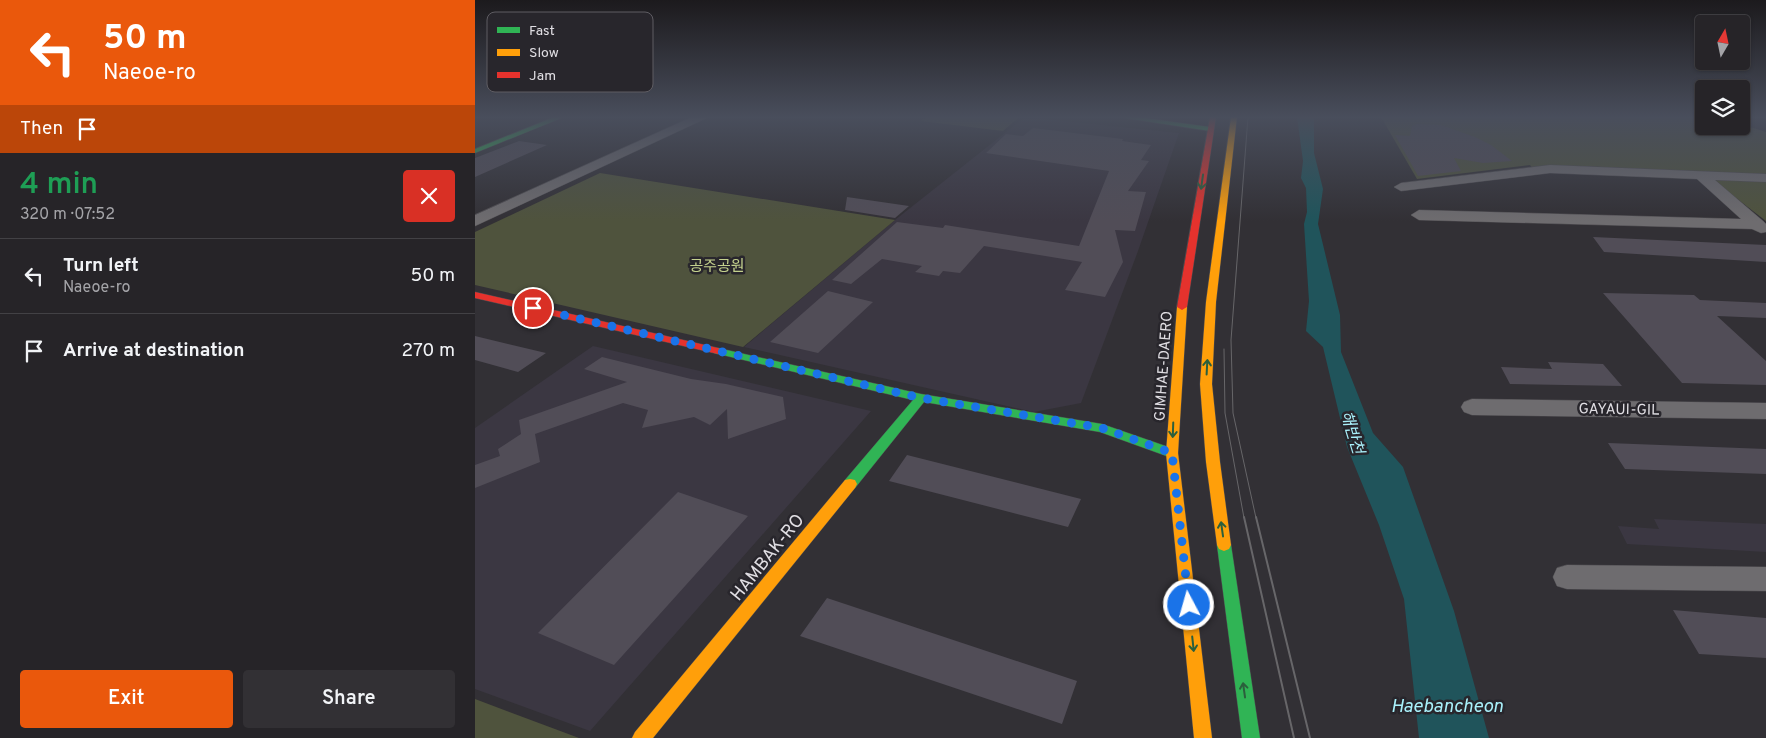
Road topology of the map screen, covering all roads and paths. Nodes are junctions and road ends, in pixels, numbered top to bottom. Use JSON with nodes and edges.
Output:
{"nodes":[{"id":1,"x":627,"y":151,"type":"edge"},
{"id":2,"x":1207,"y":151,"type":"edge"},
{"id":3,"x":1230,"y":151,"type":"edge"},
{"id":4,"x":1699,"y":174,"type":"junction"},
{"id":5,"x":1766,"y":178,"type":"edge"},
{"id":6,"x":1401,"y":187,"type":"dead end"},
{"id":7,"x":1419,"y":215,"type":"dead end"},
{"id":8,"x":475,"y":221,"type":"edge"},
{"id":9,"x":1761,"y":228,"type":"edge"},
{"id":10,"x":475,"y":295,"type":"edge"},
{"id":11,"x":921,"y":398,"type":"junction"},
{"id":12,"x":1473,"y":407,"type":"dead end"},
{"id":13,"x":1766,"y":411,"type":"edge"},
{"id":14,"x":1172,"y":453,"type":"junction"},
{"id":15,"x":1567,"y":577,"type":"dead end"},
{"id":16,"x":1766,"y":579,"type":"edge"},
{"id":17,"x":641,"y":738,"type":"edge"},
{"id":18,"x":1203,"y":738,"type":"edge"},
{"id":19,"x":1251,"y":738,"type":"edge"}],
"edges":[{"from":1,"to":8,"type":"street"},
{"from":2,"to":14,"type":"main road","name":"GIMHAE-DAERO","one_way":true},
{"from":19,"to":3,"type":"main road","one_way":true},
{"from":4,"to":5,"type":"street"},
{"from":4,"to":6,"type":"street"},
{"from":4,"to":9,"type":"street"},
{"from":7,"to":9,"type":"street"},
{"from":10,"to":11,"type":"main road"},
{"from":11,"to":14,"type":"main road"},
{"from":11,"to":17,"type":"main road","name":"HAMBAK-RO"},
{"from":12,"to":13,"type":"street","name":"GAYAUI-GIL"},
{"from":14,"to":18,"type":"main road","name":"GIMHAE-DAERO","one_way":true},
{"from":15,"to":16,"type":"street"}]}
